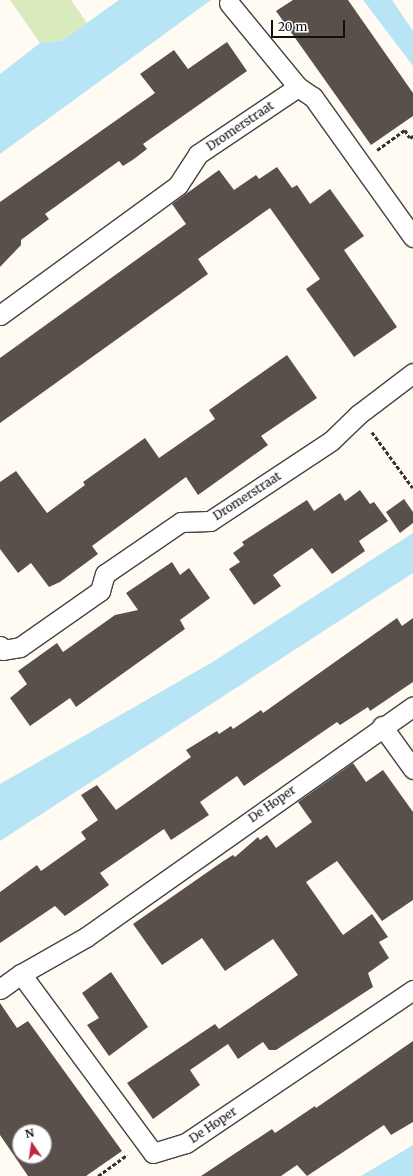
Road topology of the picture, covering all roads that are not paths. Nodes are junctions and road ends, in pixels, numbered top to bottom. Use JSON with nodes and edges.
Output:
{"nodes":[{"id":1,"x":229,"y":3,"type":"dead end"},
{"id":2,"x":298,"y":87,"type":"junction"},
{"id":3,"x":413,"y":235,"type":"edge"},
{"id":4,"x":0,"y":315,"type":"edge"},
{"id":5,"x":413,"y":373,"type":"edge"},
{"id":6,"x":0,"y":646,"type":"edge"},
{"id":7,"x":413,"y":706,"type":"edge"},
{"id":8,"x":382,"y":726,"type":"junction"},
{"id":9,"x":413,"y":768,"type":"edge"},
{"id":10,"x":21,"y":974,"type":"junction"},
{"id":11,"x":0,"y":989,"type":"edge"},
{"id":12,"x":413,"y":990,"type":"edge"}],
"edges":[{"from":1,"to":2,"type":"street"},
{"from":2,"to":3,"type":"street"},
{"from":2,"to":4,"type":"street","name":"Dromerstraat"},
{"from":5,"to":6,"type":"street","name":"Dromerstraat"},
{"from":7,"to":8,"type":"street","name":"De Hoper"},
{"from":8,"to":9,"type":"street"},
{"from":8,"to":10,"type":"street","name":"De Hoper"},
{"from":10,"to":11,"type":"street","name":"De Hoper"},
{"from":10,"to":12,"type":"street","name":"De Hoper"}]}
